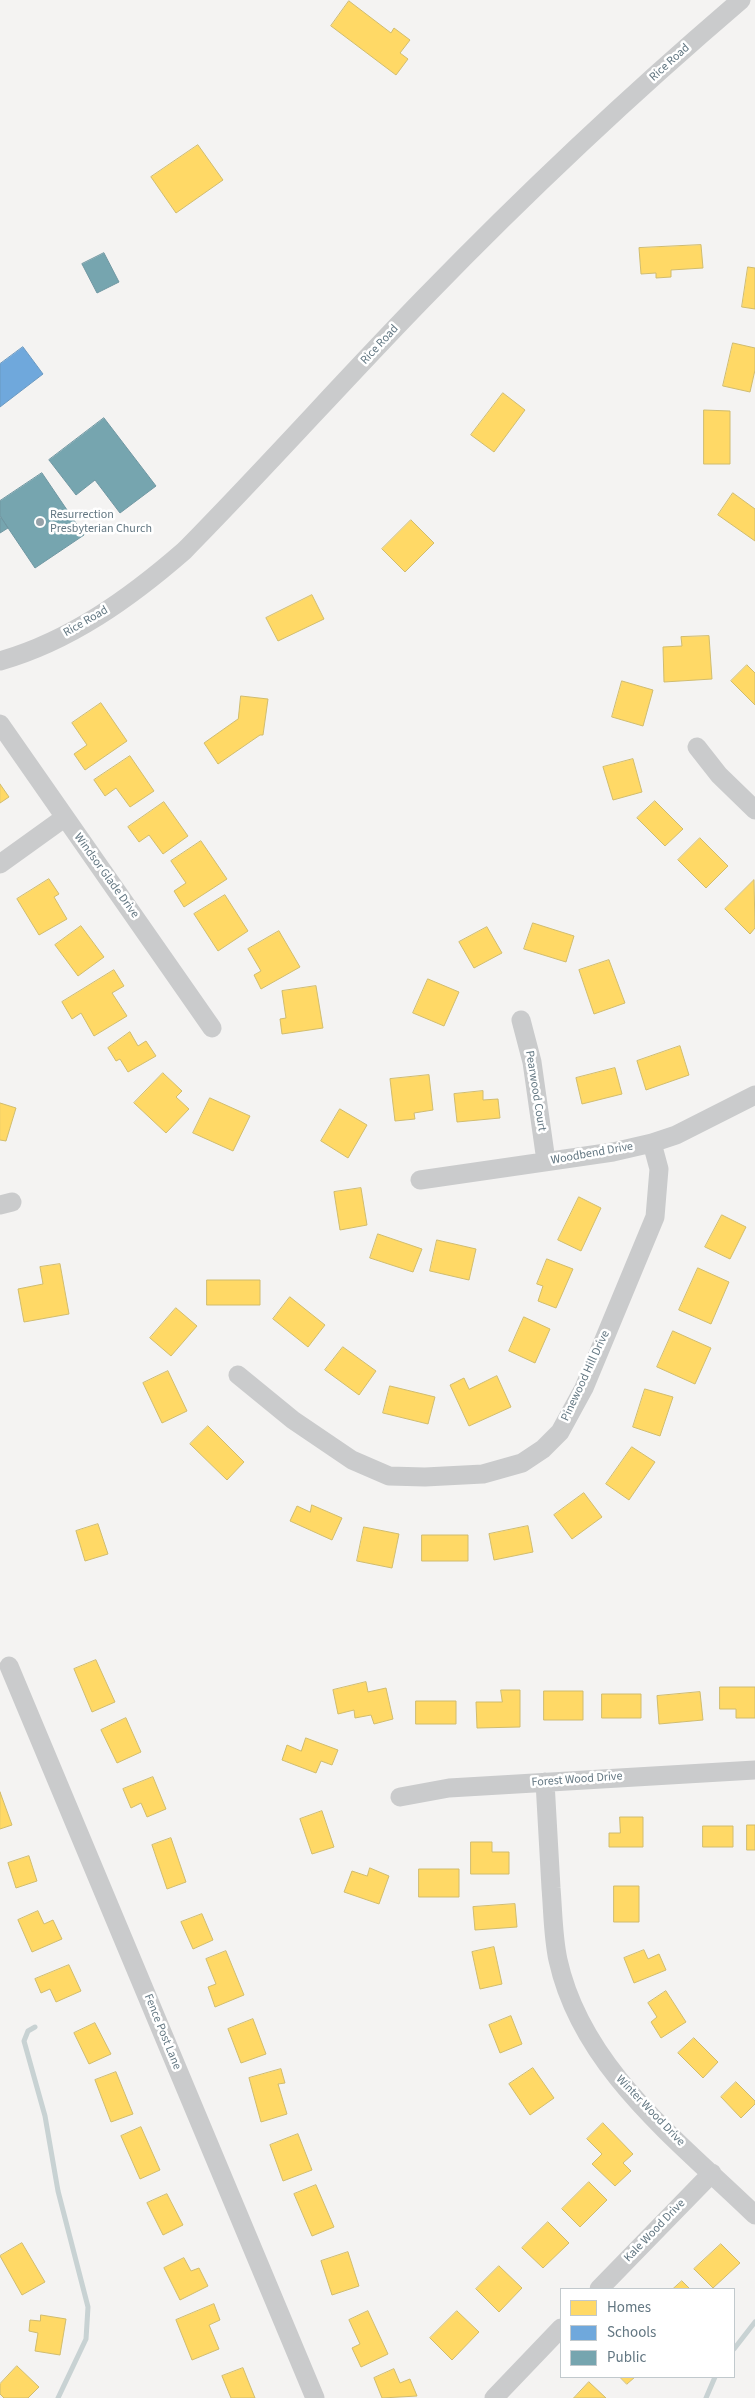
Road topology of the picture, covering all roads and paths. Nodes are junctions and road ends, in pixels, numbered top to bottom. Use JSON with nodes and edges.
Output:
{"nodes":[{"id":1,"x":741,"y":0,"type":"edge"},
{"id":2,"x":0,"y":661,"type":"edge"},
{"id":3,"x":0,"y":724,"type":"edge"},
{"id":4,"x":697,"y":747,"type":"dead end"},
{"id":5,"x":755,"y":810,"type":"edge"},
{"id":6,"x":64,"y":818,"type":"junction"},
{"id":7,"x":0,"y":864,"type":"edge"},
{"id":8,"x":521,"y":1020,"type":"dead end"},
{"id":9,"x":212,"y":1028,"type":"dead end"},
{"id":10,"x":755,"y":1095,"type":"edge"},
{"id":11,"x":652,"y":1143,"type":"junction"},
{"id":12,"x":546,"y":1161,"type":"junction"},
{"id":13,"x":420,"y":1180,"type":"dead end"},
{"id":14,"x":238,"y":1374,"type":"dead end"},
{"id":15,"x":9,"y":1666,"type":"dead end"},
{"id":16,"x":755,"y":1770,"type":"edge"},
{"id":17,"x":545,"y":1782,"type":"junction"},
{"id":18,"x":400,"y":1797,"type":"dead end"},
{"id":19,"x":712,"y":2173,"type":"junction"},
{"id":20,"x":755,"y":2215,"type":"edge"},
{"id":21,"x":600,"y":2288,"type":"edge"},
{"id":22,"x":560,"y":2329,"type":"edge"},
{"id":23,"x":315,"y":2398,"type":"edge"},
{"id":24,"x":494,"y":2398,"type":"edge"}],
"edges":[{"from":1,"to":2,"type":"street","name":"Rice Road"},
{"from":3,"to":6,"type":"street","name":"Windsor Glade Drive"},
{"from":4,"to":5,"type":"street"},
{"from":6,"to":7,"type":"street"},
{"from":6,"to":9,"type":"street","name":"Windsor Glade Drive"},
{"from":8,"to":12,"type":"street","name":"Pearwood Court"},
{"from":10,"to":11,"type":"street","name":"Woodbend Drive"},
{"from":11,"to":12,"type":"street","name":"Woodbend Drive"},
{"from":11,"to":14,"type":"street","name":"Pinewood Hill Drive"},
{"from":12,"to":13,"type":"street","name":"Woodbend Drive"},
{"from":15,"to":23,"type":"street","name":"Fence Post Lane"},
{"from":16,"to":17,"type":"street","name":"Forest Wood Drive"},
{"from":17,"to":18,"type":"street","name":"Forest Wood Drive"},
{"from":17,"to":19,"type":"street","name":"Winter Wood Drive"},
{"from":19,"to":20,"type":"street","name":"Winter Wood Drive"},
{"from":19,"to":21,"type":"street","name":"Kale Wood Drive"},
{"from":22,"to":24,"type":"street"}]}
